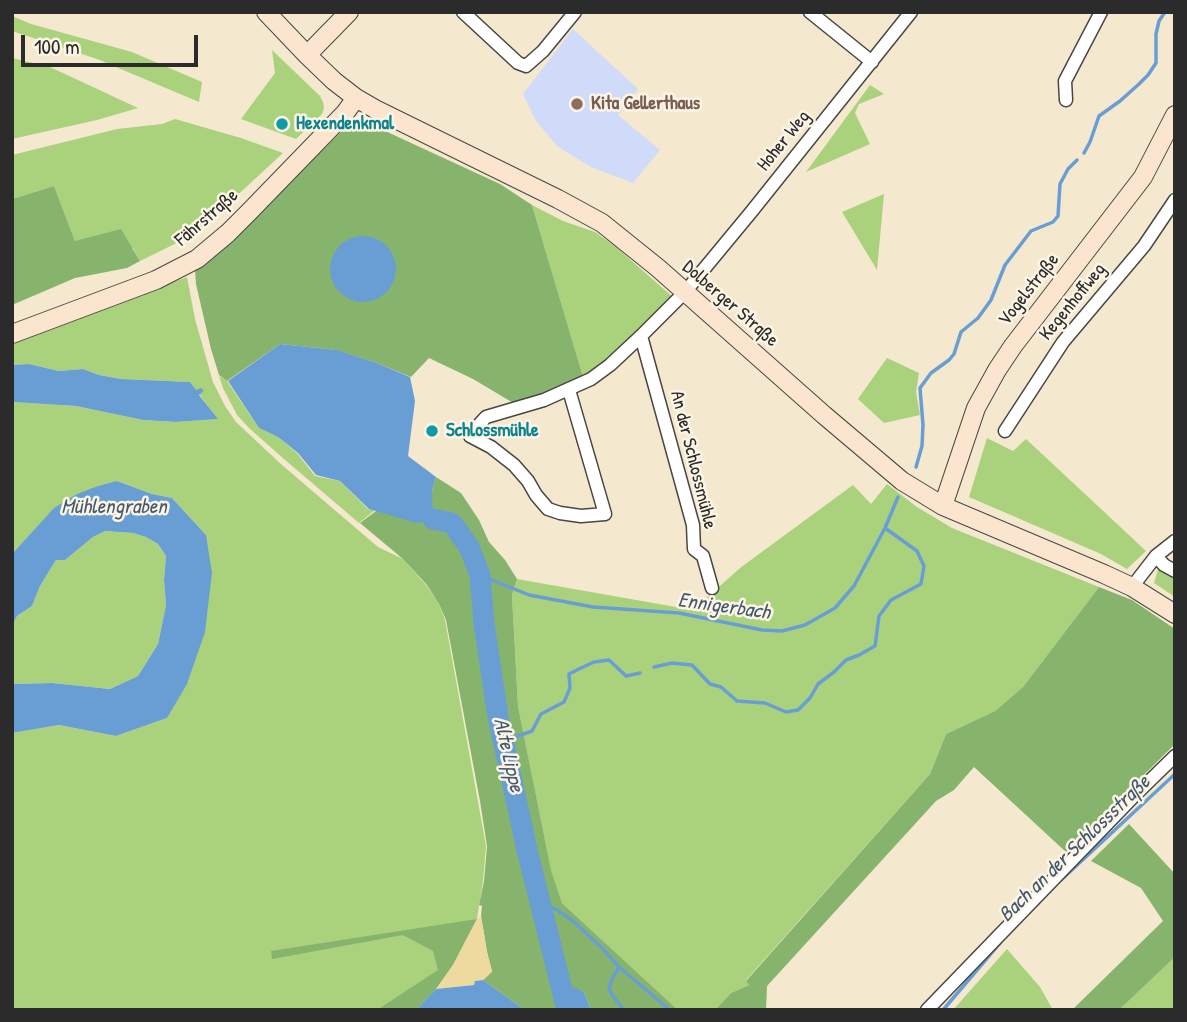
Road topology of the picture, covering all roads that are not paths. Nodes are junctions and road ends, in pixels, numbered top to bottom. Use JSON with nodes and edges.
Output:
{"nodes":[{"id":1,"x":266,"y":12,"type":"edge"},
{"id":2,"x":349,"y":12,"type":"edge"},
{"id":3,"x":463,"y":12,"type":"edge"},
{"id":4,"x":575,"y":12,"type":"edge"},
{"id":5,"x":810,"y":12,"type":"edge"},
{"id":6,"x":911,"y":12,"type":"edge"},
{"id":7,"x":1101,"y":12,"type":"edge"},
{"id":8,"x":307,"y":55,"type":"junction"},
{"id":9,"x":872,"y":62,"type":"junction"},
{"id":10,"x":356,"y":98,"type":"junction"},
{"id":11,"x":1066,"y":100,"type":"dead end"},
{"id":12,"x":1175,"y":115,"type":"edge"},
{"id":13,"x":1175,"y":200,"type":"edge"},
{"id":14,"x":685,"y":292,"type":"junction"},
{"id":15,"x":12,"y":334,"type":"edge"},
{"id":16,"x":641,"y":336,"type":"junction"},
{"id":17,"x":569,"y":390,"type":"junction"},
{"id":18,"x":1005,"y":432,"type":"dead end"},
{"id":19,"x":943,"y":506,"type":"junction"},
{"id":20,"x":1175,"y":541,"type":"edge"},
{"id":21,"x":1156,"y":556,"type":"junction"},
{"id":22,"x":1175,"y":571,"type":"edge"},
{"id":23,"x":1132,"y":587,"type":"junction"},
{"id":24,"x":712,"y":588,"type":"dead end"},
{"id":25,"x":1175,"y":614,"type":"edge"},
{"id":26,"x":1175,"y":756,"type":"edge"},
{"id":27,"x":927,"y":1010,"type":"edge"}],
"edges":[{"from":1,"to":8,"type":"main road","name":"Dolberger Straße"},
{"from":2,"to":8,"type":"main road"},
{"from":3,"to":4,"type":"street"},
{"from":5,"to":9,"type":"street"},
{"from":6,"to":9,"type":"street","name":"Hoher Weg"},
{"from":7,"to":11,"type":"street"},
{"from":8,"to":10,"type":"main road","name":"Dolberger Straße"},
{"from":9,"to":14,"type":"street","name":"Hoher Weg"},
{"from":10,"to":14,"type":"main road","name":"Dolberger Straße"},
{"from":10,"to":15,"type":"main road","name":"Fährstraße"},
{"from":12,"to":19,"type":"main road","name":"Vogelstraße"},
{"from":13,"to":18,"type":"street","name":"Kegenhoffweg"},
{"from":14,"to":16,"type":"street"},
{"from":14,"to":19,"type":"main road","name":"Dolberger Straße"},
{"from":16,"to":17,"type":"street"},
{"from":16,"to":24,"type":"street","name":"An der Schlossmühle"},
{"from":17,"to":17,"type":"street"},
{"from":19,"to":23,"type":"main road","name":"Dolberger Straße"},
{"from":20,"to":21,"type":"street"},
{"from":21,"to":22,"type":"street"},
{"from":21,"to":23,"type":"street"},
{"from":23,"to":25,"type":"main road","name":"Dolberger Straße"},
{"from":26,"to":27,"type":"street"}]}
